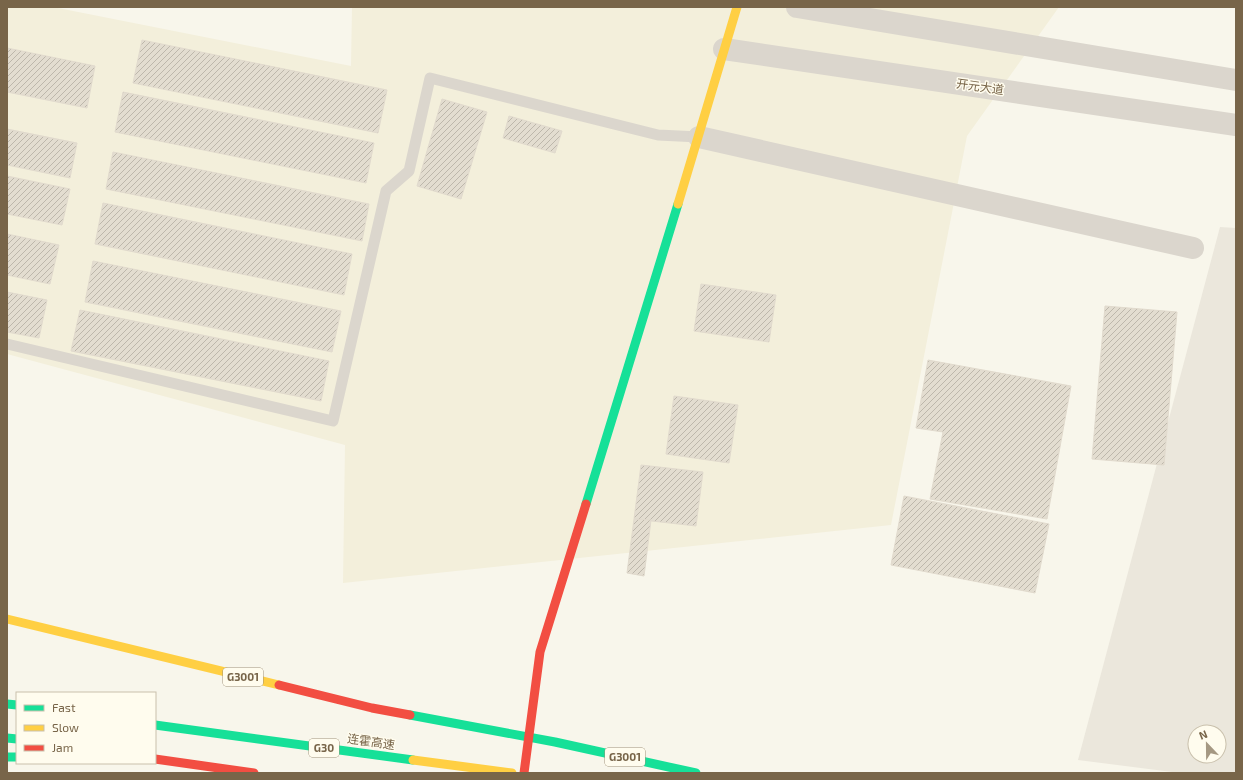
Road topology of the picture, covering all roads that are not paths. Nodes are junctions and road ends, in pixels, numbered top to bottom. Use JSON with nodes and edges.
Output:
{"nodes":[{"id":1,"x":737,"y":7,"type":"edge"},
{"id":2,"x":797,"y":7,"type":"edge"},
{"id":3,"x":724,"y":49,"type":"junction"},
{"id":4,"x":1236,"y":80,"type":"edge"},
{"id":5,"x":1236,"y":124,"type":"edge"},
{"id":6,"x":699,"y":137,"type":"junction"},
{"id":7,"x":1194,"y":248,"type":"dead end"},
{"id":8,"x":7,"y":344,"type":"edge"},
{"id":9,"x":7,"y":619,"type":"edge"},
{"id":10,"x":156,"y":725,"type":"edge"},
{"id":11,"x":156,"y":761,"type":"edge"},
{"id":12,"x":254,"y":773,"type":"edge"},
{"id":13,"x":512,"y":773,"type":"edge"},
{"id":14,"x":524,"y":773,"type":"edge"},
{"id":15,"x":696,"y":773,"type":"edge"}],
"edges":[{"from":1,"to":3,"type":"main road"},
{"from":2,"to":4,"type":"street"},
{"from":3,"to":5,"type":"street","name":"开元大道"},
{"from":3,"to":6,"type":"main road"},
{"from":6,"to":7,"type":"street"},
{"from":6,"to":8,"type":"lane"},
{"from":6,"to":14,"type":"main road"},
{"from":9,"to":15,"type":"main road","number":"G3001"},
{"from":10,"to":13,"type":"main road","name":"连霍高速","number":"G30"},
{"from":11,"to":12,"type":"main road"}]}
